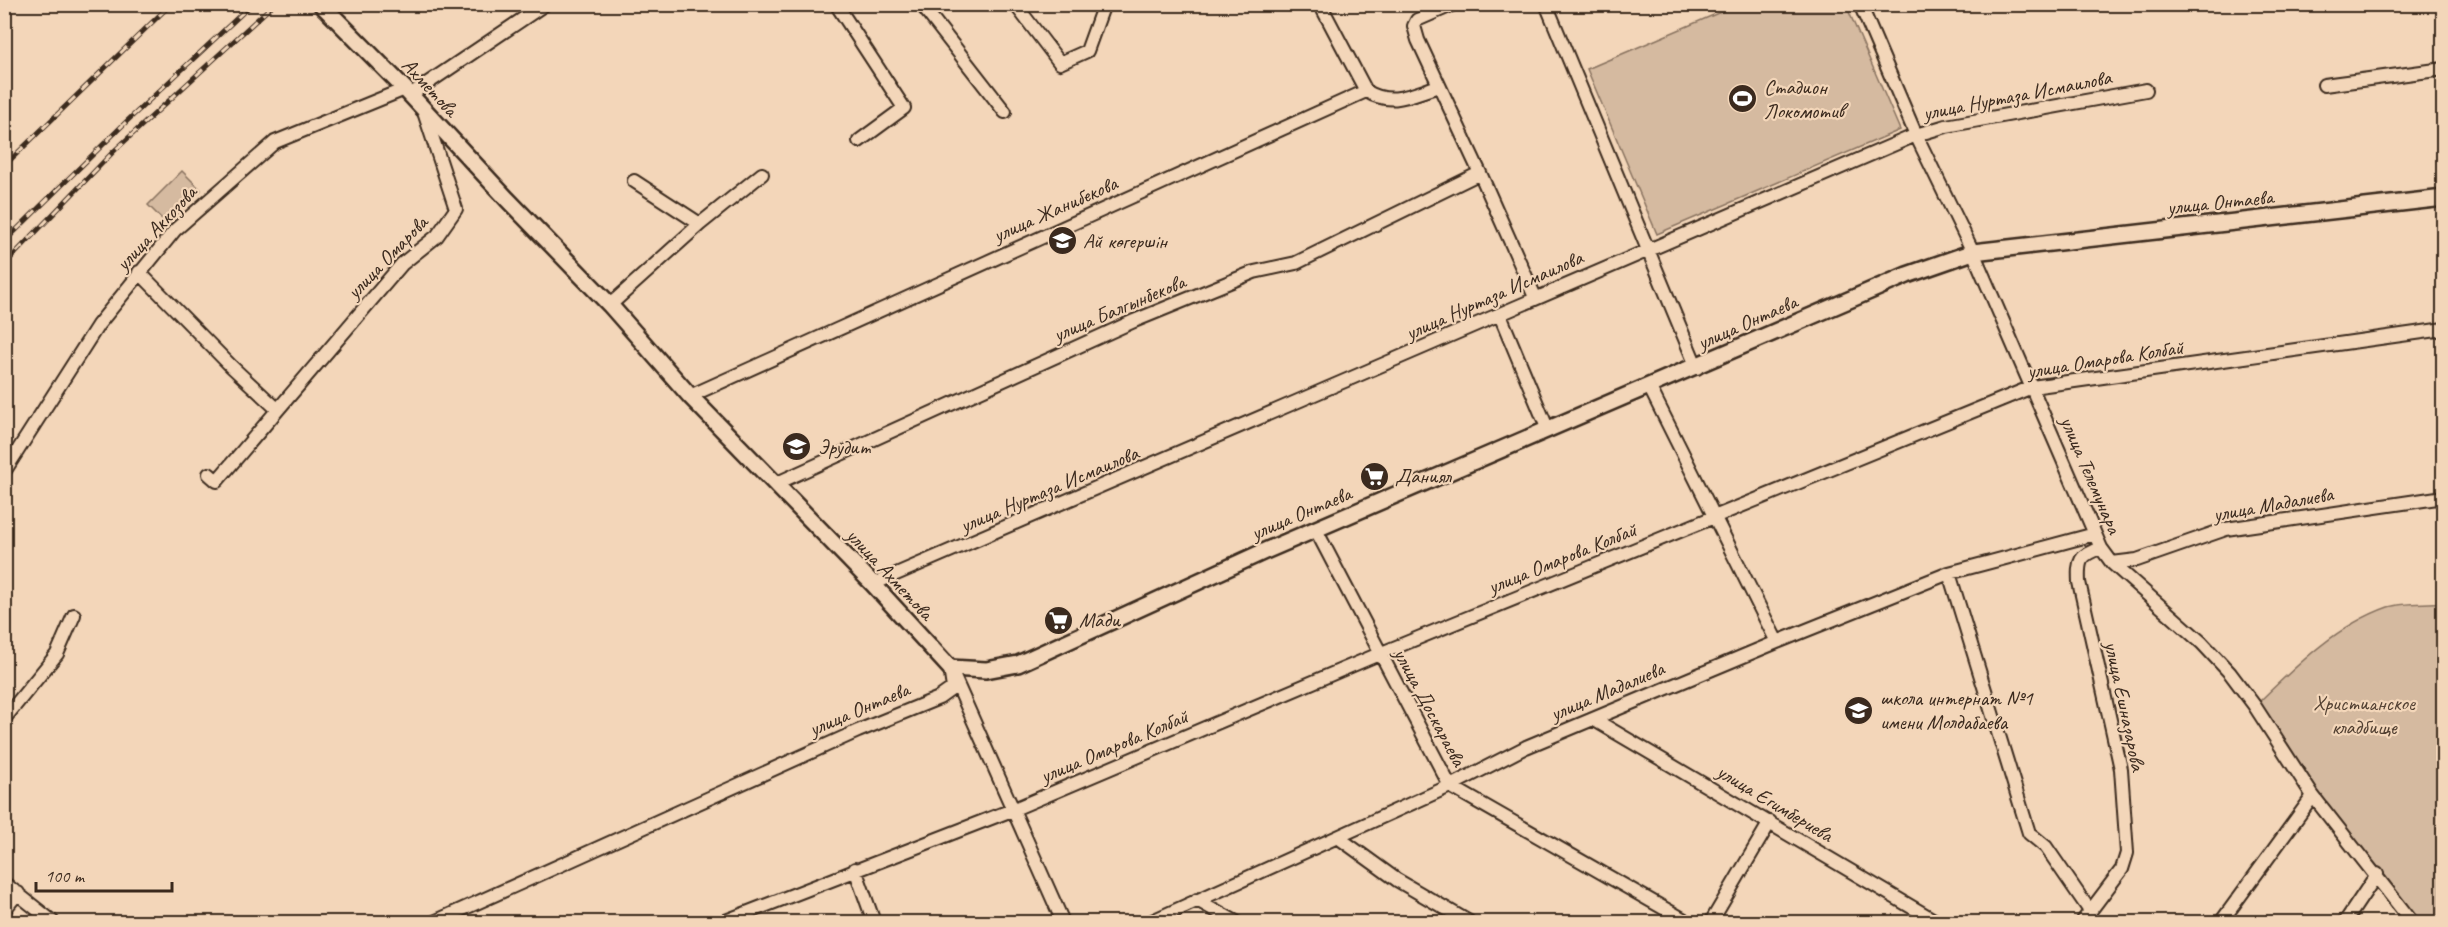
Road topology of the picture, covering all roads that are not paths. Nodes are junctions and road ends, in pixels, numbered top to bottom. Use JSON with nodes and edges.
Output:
{"nodes":[{"id":1,"x":321,"y":4,"type":"edge"},
{"id":2,"x":545,"y":4,"type":"edge"},
{"id":3,"x":836,"y":4,"type":"edge"},
{"id":4,"x":921,"y":4,"type":"edge"},
{"id":5,"x":1015,"y":4,"type":"edge"},
{"id":6,"x":1104,"y":4,"type":"edge"},
{"id":7,"x":1320,"y":4,"type":"edge"},
{"id":8,"x":1454,"y":4,"type":"edge"},
{"id":9,"x":1546,"y":4,"type":"edge"},
{"id":10,"x":1860,"y":4,"type":"edge"},
{"id":11,"x":2444,"y":69,"type":"edge"},
{"id":12,"x":2324,"y":85,"type":"dead end"},
{"id":13,"x":1439,"y":86,"type":"junction"},
{"id":14,"x":2146,"y":90,"type":"dead end"},
{"id":15,"x":1366,"y":91,"type":"junction"},
{"id":16,"x":408,"y":92,"type":"junction"},
{"id":17,"x":424,"y":111,"type":"junction"},
{"id":18,"x":1005,"y":112,"type":"dead end"},
{"id":19,"x":1916,"y":135,"type":"junction"},
{"id":20,"x":859,"y":141,"type":"dead end"},
{"id":21,"x":1480,"y":173,"type":"junction"},
{"id":22,"x":762,"y":174,"type":"dead end"},
{"id":23,"x":634,"y":181,"type":"dead end"},
{"id":24,"x":2444,"y":198,"type":"edge"},
{"id":25,"x":507,"y":199,"type":"joint"},
{"id":26,"x":700,"y":224,"type":"junction"},
{"id":27,"x":1647,"y":250,"type":"junction"},
{"id":28,"x":1973,"y":252,"type":"junction"},
{"id":29,"x":139,"y":272,"type":"junction"},
{"id":30,"x":1534,"y":297,"type":"junction"},
{"id":31,"x":610,"y":305,"type":"junction"},
{"id":32,"x":1500,"y":315,"type":"junction"},
{"id":33,"x":2444,"y":329,"type":"edge"},
{"id":34,"x":1697,"y":368,"type":"junction"},
{"id":35,"x":2032,"y":387,"type":"junction"},
{"id":36,"x":1650,"y":388,"type":"junction"},
{"id":37,"x":690,"y":396,"type":"junction"},
{"id":38,"x":276,"y":408,"type":"junction"},
{"id":39,"x":1548,"y":430,"type":"junction"},
{"id":40,"x":4,"y":472,"type":"edge"},
{"id":41,"x":209,"y":474,"type":"dead end"},
{"id":42,"x":775,"y":484,"type":"junction"},
{"id":43,"x":2444,"y":497,"type":"edge"},
{"id":44,"x":1713,"y":518,"type":"junction"},
{"id":45,"x":1316,"y":530,"type":"junction"},
{"id":46,"x":2095,"y":534,"type":"junction"},
{"id":47,"x":2101,"y":548,"type":"junction"},
{"id":48,"x":2112,"y":563,"type":"junction"},
{"id":49,"x":1949,"y":573,"type":"junction"},
{"id":50,"x":873,"y":584,"type":"junction"},
{"id":51,"x":74,"y":615,"type":"dead end"},
{"id":52,"x":1777,"y":642,"type":"junction"},
{"id":53,"x":1379,"y":654,"type":"junction"},
{"id":54,"x":950,"y":668,"type":"junction"},
{"id":55,"x":4,"y":719,"type":"edge"},
{"id":56,"x":1593,"y":719,"type":"junction"},
{"id":57,"x":1450,"y":786,"type":"junction"},
{"id":58,"x":2313,"y":796,"type":"junction"},
{"id":59,"x":1012,"y":810,"type":"junction"},
{"id":60,"x":1770,"y":822,"type":"junction"},
{"id":61,"x":1339,"y":838,"type":"junction"},
{"id":62,"x":855,"y":869,"type":"junction"},
{"id":63,"x":2376,"y":874,"type":"junction"},
{"id":64,"x":4,"y":883,"type":"edge"},
{"id":65,"x":18,"y":893,"type":"junction"},
{"id":66,"x":1197,"y":900,"type":"junction"},
{"id":67,"x":4,"y":910,"type":"edge"},
{"id":68,"x":2090,"y":911,"type":"junction"},
{"id":69,"x":53,"y":922,"type":"edge"},
{"id":70,"x":434,"y":922,"type":"edge"},
{"id":71,"x":723,"y":922,"type":"edge"},
{"id":72,"x":874,"y":922,"type":"edge"},
{"id":73,"x":1064,"y":922,"type":"edge"},
{"id":74,"x":1150,"y":922,"type":"edge"},
{"id":75,"x":1236,"y":922,"type":"edge"},
{"id":76,"x":1469,"y":922,"type":"edge"},
{"id":77,"x":1688,"y":922,"type":"edge"},
{"id":78,"x":1712,"y":922,"type":"edge"},
{"id":79,"x":1937,"y":922,"type":"edge"},
{"id":80,"x":2082,"y":922,"type":"edge"},
{"id":81,"x":2221,"y":922,"type":"edge"},
{"id":82,"x":2345,"y":922,"type":"edge"},
{"id":83,"x":2412,"y":922,"type":"edge"}],
"edges":[{"from":1,"to":16,"type":"main road","name":"Ахметова"},
{"from":2,"to":16,"type":"street","name":"улица Аккозова"},
{"from":3,"to":20,"type":"street"},
{"from":4,"to":18,"type":"street"},
{"from":5,"to":6,"type":"street"},
{"from":7,"to":15,"type":"street"},
{"from":8,"to":13,"type":"street"},
{"from":9,"to":27,"type":"street"},
{"from":10,"to":19,"type":"street","name":"улица Телемунара"},
{"from":11,"to":12,"type":"street"},
{"from":13,"to":15,"type":"street"},
{"from":13,"to":21,"type":"street"},
{"from":14,"to":19,"type":"street","name":"улица Нуртаза Исмаилова"},
{"from":15,"to":37,"type":"street","name":"улица Жанибекова"},
{"from":16,"to":17,"type":"main road","name":"Ахметова"},
{"from":16,"to":29,"type":"street","name":"улица Аккозова"},
{"from":17,"to":25,"type":"main road","name":"Ахметова"},
{"from":17,"to":38,"type":"street","name":"улица Омарова"},
{"from":19,"to":27,"type":"street","name":"улица Нуртаза Исмаилова"},
{"from":19,"to":28,"type":"street","name":"улица Телемунара"},
{"from":21,"to":30,"type":"street"},
{"from":21,"to":42,"type":"street","name":"улица Балгынбекова"},
{"from":22,"to":26,"type":"street"},
{"from":23,"to":26,"type":"street"},
{"from":24,"to":28,"type":"main road","name":"улица Онтаева"},
{"from":25,"to":31,"type":"main road","name":"улица Ахметова"},
{"from":26,"to":31,"type":"street"},
{"from":27,"to":30,"type":"street","name":"улица Нуртаза Исмаилова"},
{"from":27,"to":34,"type":"street"},
{"from":28,"to":34,"type":"main road","name":"улица Онтаева"},
{"from":28,"to":35,"type":"street","name":"улица Телемунара"},
{"from":29,"to":38,"type":"street"},
{"from":29,"to":40,"type":"street","name":"улица Аккозова"},
{"from":30,"to":32,"type":"street","name":"улица Нуртаза Исмаилова"},
{"from":31,"to":37,"type":"main road","name":"улица Ахметова"},
{"from":32,"to":39,"type":"street"},
{"from":32,"to":50,"type":"street","name":"улица Нуртаза Исмаилова"},
{"from":33,"to":35,"type":"street","name":"улица Омарова Колбай"},
{"from":34,"to":36,"type":"main road","name":"улица Онтаева"},
{"from":35,"to":44,"type":"street","name":"улица Омарова Колбай"},
{"from":35,"to":46,"type":"street","name":"улица Телемунара"},
{"from":36,"to":39,"type":"main road","name":"улица Онтаева"},
{"from":36,"to":44,"type":"street"},
{"from":37,"to":42,"type":"main road","name":"улица Ахметова"},
{"from":38,"to":41,"type":"street","name":"улица Омарова"},
{"from":39,"to":45,"type":"main road","name":"улица Онтаева"},
{"from":42,"to":50,"type":"main road","name":"улица Ахметова"},
{"from":43,"to":48,"type":"street","name":"улица Мадалиева"},
{"from":44,"to":52,"type":"street"},
{"from":44,"to":53,"type":"street","name":"улица Омарова Колбай"},
{"from":45,"to":53,"type":"street","name":"улица Доскараева"},
{"from":45,"to":54,"type":"main road","name":"улица Онтаева"},
{"from":46,"to":47,"type":"street","name":"улица Телемунара"},
{"from":46,"to":49,"type":"street","name":"улица Мадалиева"},
{"from":47,"to":48,"type":"street","name":"улица Телемунара"},
{"from":47,"to":68,"type":"street","name":"улица Ешназарова"},
{"from":48,"to":58,"type":"street","name":"улица Телемунара"},
{"from":49,"to":52,"type":"street","name":"улица Мадалиева"},
{"from":49,"to":68,"type":"street"},
{"from":50,"to":54,"type":"main road","name":"улица Ахметова"},
{"from":51,"to":55,"type":"street"},
{"from":52,"to":56,"type":"street","name":"улица Мадалиева"},
{"from":53,"to":57,"type":"street","name":"улица Доскараева"},
{"from":53,"to":59,"type":"street","name":"улица Омарова Колбай"},
{"from":54,"to":59,"type":"street","name":"улица Ахметова"},
{"from":54,"to":70,"type":"street","name":"улица Онтаева"},
{"from":56,"to":57,"type":"street","name":"улица Мадалиева"},
{"from":56,"to":60,"type":"street","name":"улица Егимбериева"},
{"from":57,"to":61,"type":"street","name":"улица Мадалиева"},
{"from":57,"to":77,"type":"street","name":"улица Доскараева"},
{"from":58,"to":63,"type":"street","name":"улица Телемунара"},
{"from":58,"to":81,"type":"street"},
{"from":59,"to":62,"type":"street","name":"улица Омарова Колбай"},
{"from":59,"to":73,"type":"street","name":"улица Ахметова"},
{"from":60,"to":78,"type":"street"},
{"from":60,"to":79,"type":"street","name":"улица Егимбериева"},
{"from":61,"to":66,"type":"street","name":"улица Мадалиева"},
{"from":61,"to":76,"type":"street"},
{"from":62,"to":71,"type":"street","name":"улица Омарова Колбай"},
{"from":62,"to":72,"type":"street"},
{"from":63,"to":82,"type":"street"},
{"from":63,"to":83,"type":"street","name":"улица Телемунара"},
{"from":64,"to":65,"type":"street"},
{"from":65,"to":67,"type":"street"},
{"from":65,"to":69,"type":"street"},
{"from":66,"to":74,"type":"street","name":"улица Мадалиева"},
{"from":66,"to":75,"type":"street"},
{"from":68,"to":80,"type":"street","name":"улица Ешназарова"}]}
